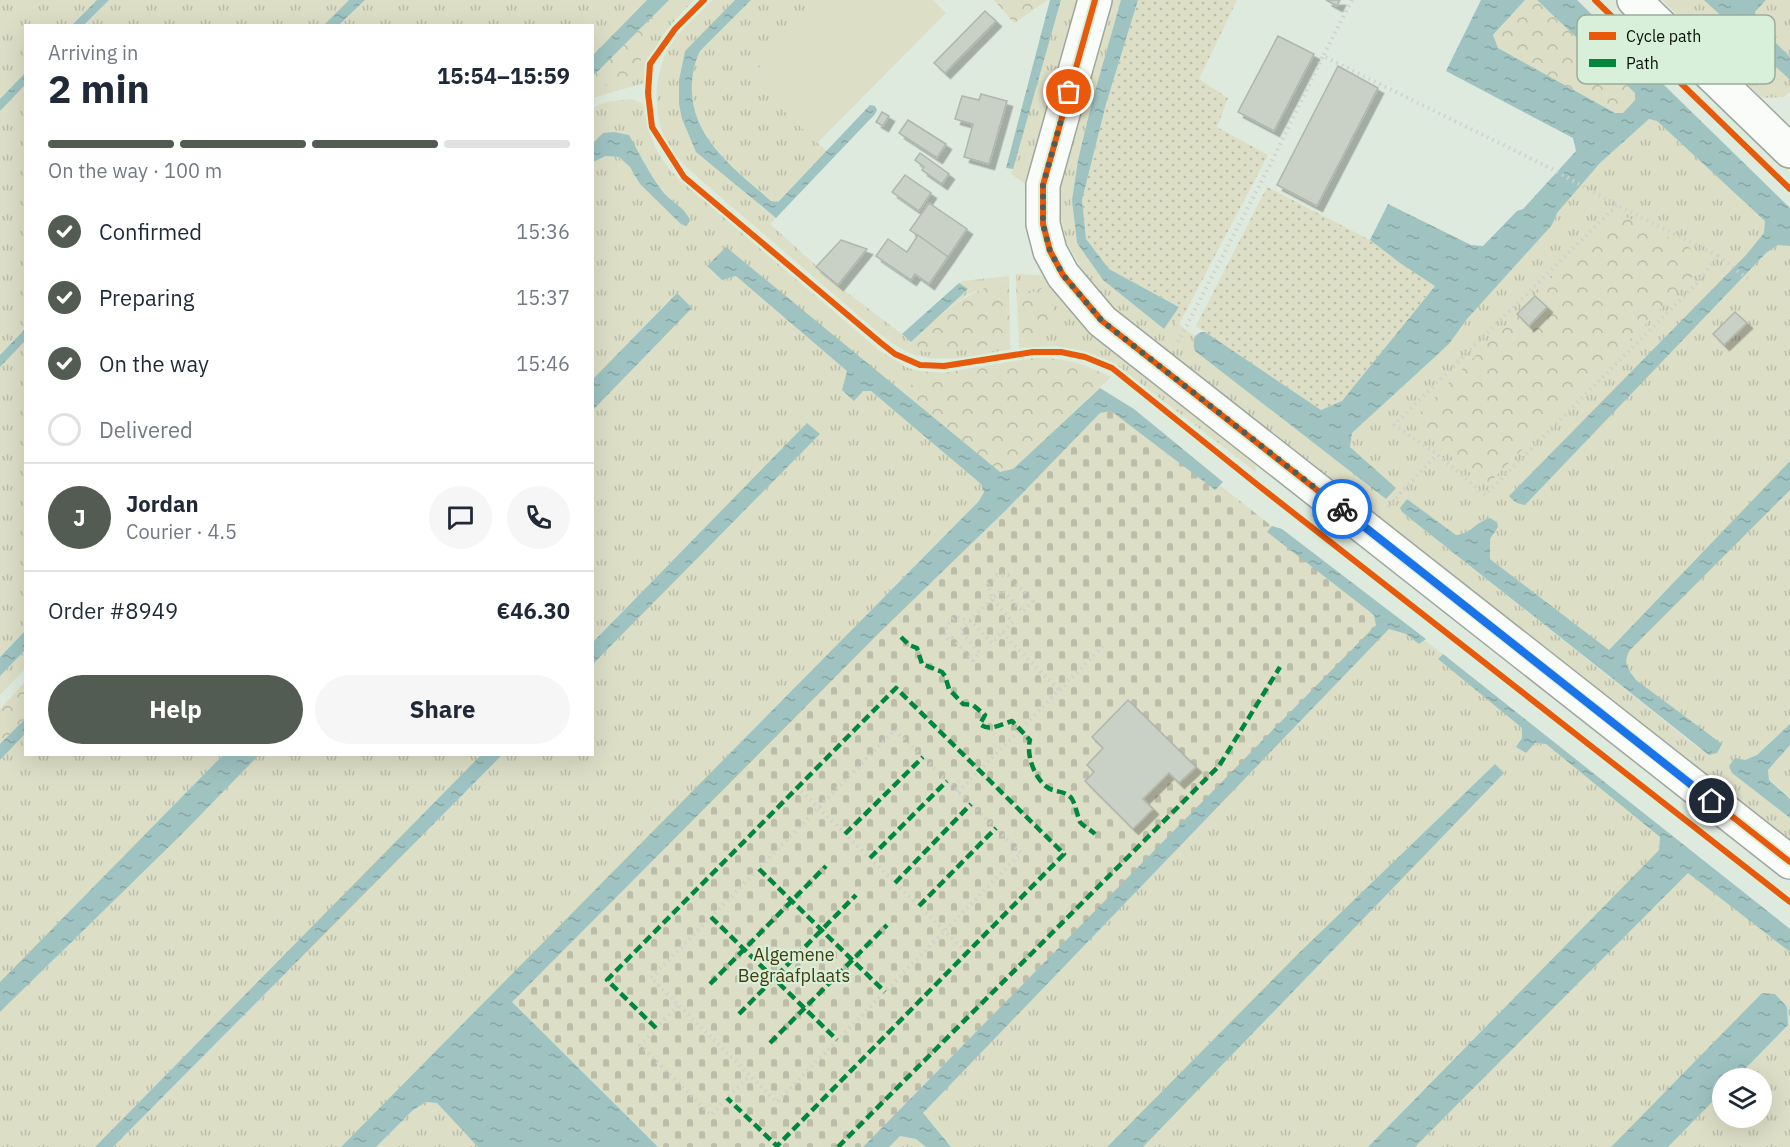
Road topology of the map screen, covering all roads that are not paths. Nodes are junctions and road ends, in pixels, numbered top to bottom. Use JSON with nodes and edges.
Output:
{"nodes":[{"id":1,"x":1095,"y":0,"type":"edge"},
{"id":2,"x":1634,"y":0,"type":"edge"},
{"id":3,"x":1649,"y":15,"type":"edge"},
{"id":4,"x":1721,"y":84,"type":"edge"},
{"id":5,"x":1790,"y":151,"type":"edge"},
{"id":6,"x":1790,"y":862,"type":"edge"}],
"edges":[{"from":1,"to":6,"type":"street"},
{"from":2,"to":3,"type":"street"},
{"from":4,"to":5,"type":"street"}]}
